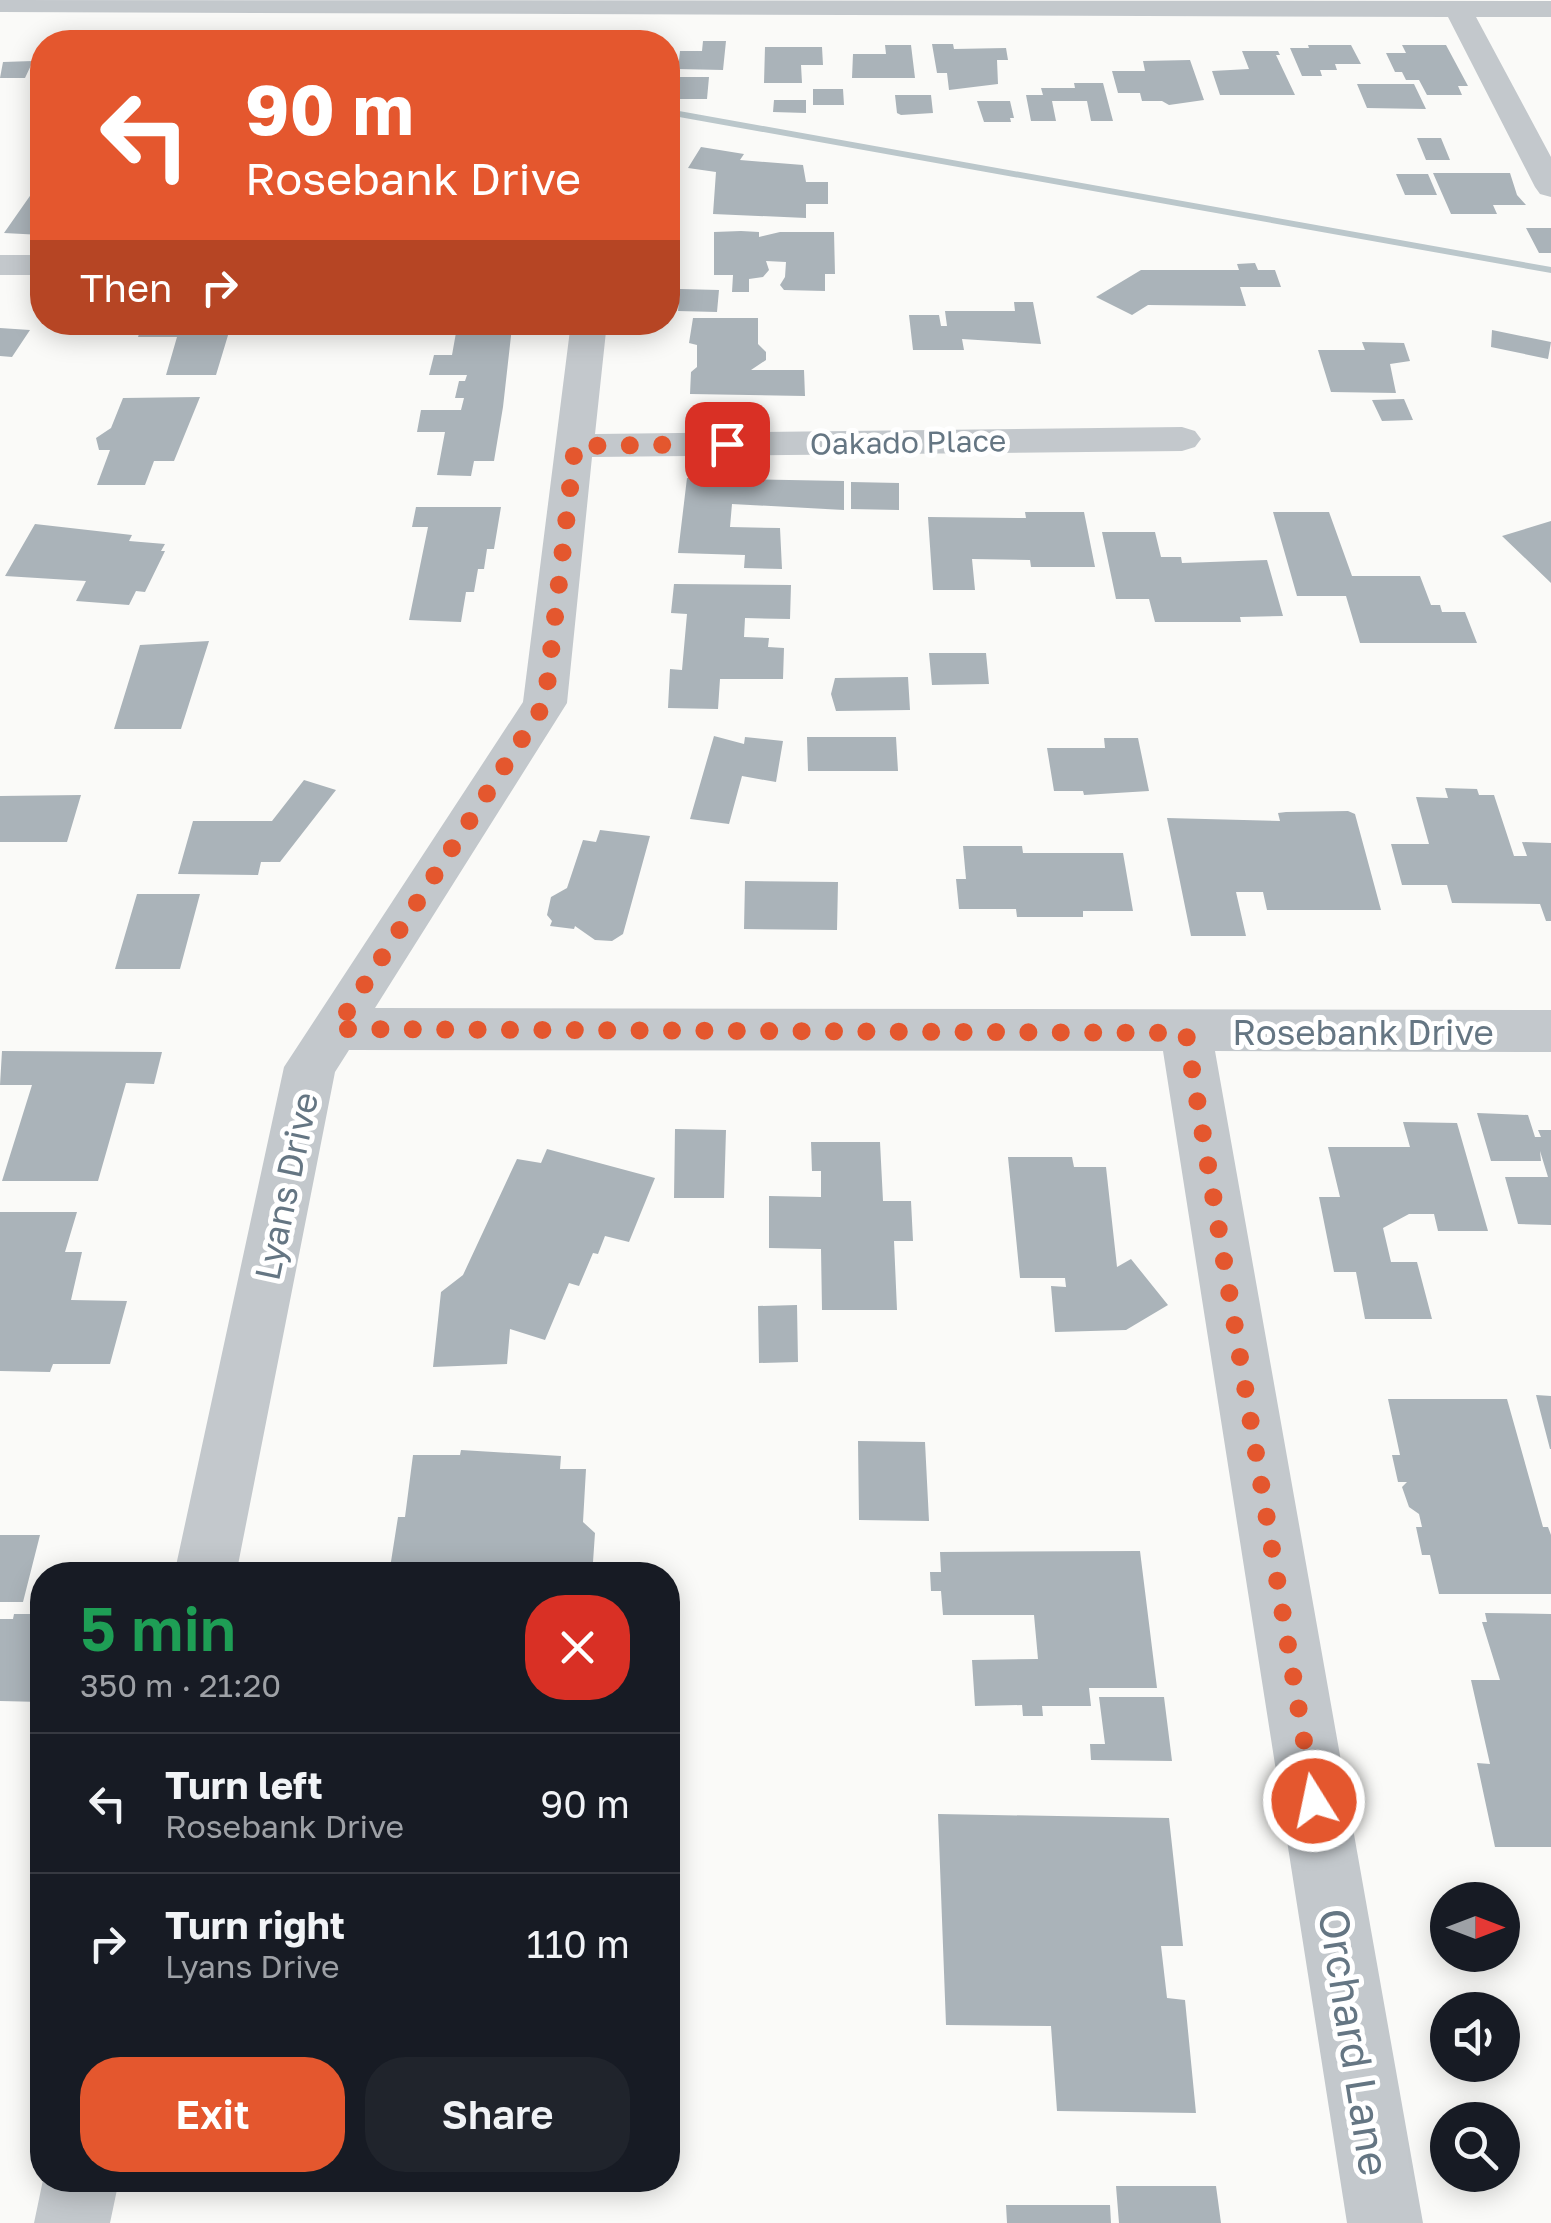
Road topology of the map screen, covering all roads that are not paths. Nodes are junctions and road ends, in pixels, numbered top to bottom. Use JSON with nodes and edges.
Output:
{"nodes":[{"id":1,"x":0,"y":4,"type":"edge"},
{"id":2,"x":210,"y":6,"type":"junction"},
{"id":3,"x":623,"y":7,"type":"junction"},
{"id":4,"x":1458,"y":8,"type":"junction"},
{"id":5,"x":1551,"y":9,"type":"edge"},
{"id":6,"x":199,"y":30,"type":"edge"},
{"id":7,"x":620,"y":30,"type":"edge"},
{"id":8,"x":1551,"y":188,"type":"edge"},
{"id":9,"x":0,"y":265,"type":"edge"},
{"id":10,"x":30,"y":265,"type":"edge"},
{"id":11,"x":587,"y":335,"type":"edge"},
{"id":12,"x":1182,"y":439,"type":"dead end"},
{"id":13,"x":575,"y":446,"type":"junction"},
{"id":14,"x":336,"y":1029,"type":"junction"},
{"id":15,"x":1551,"y":1031,"type":"edge"},
{"id":16,"x":1186,"y":1033,"type":"junction"},
{"id":17,"x":208,"y":1562,"type":"edge"},
{"id":18,"x":78,"y":2192,"type":"edge"},
{"id":19,"x":72,"y":2223,"type":"edge"},
{"id":20,"x":1385,"y":2223,"type":"edge"}],
"edges":[{"from":1,"to":2,"type":"street"},
{"from":2,"to":3,"type":"street"},
{"from":2,"to":6,"type":"street"},
{"from":3,"to":4,"type":"street"},
{"from":3,"to":7,"type":"street"},
{"from":4,"to":5,"type":"street"},
{"from":4,"to":8,"type":"street"},
{"from":9,"to":10,"type":"street"},
{"from":11,"to":13,"type":"street","name":"Lyans Drive"},
{"from":12,"to":13,"type":"street","name":"Oakado Place"},
{"from":13,"to":14,"type":"street","name":"Lyans Drive"},
{"from":14,"to":16,"type":"street","name":"Rosebank Drive"},
{"from":14,"to":17,"type":"street","name":"Lyans Drive"},
{"from":15,"to":16,"type":"street","name":"Rosebank Drive"},
{"from":16,"to":20,"type":"street","name":"Orchard Lane"},
{"from":18,"to":19,"type":"street"}]}
